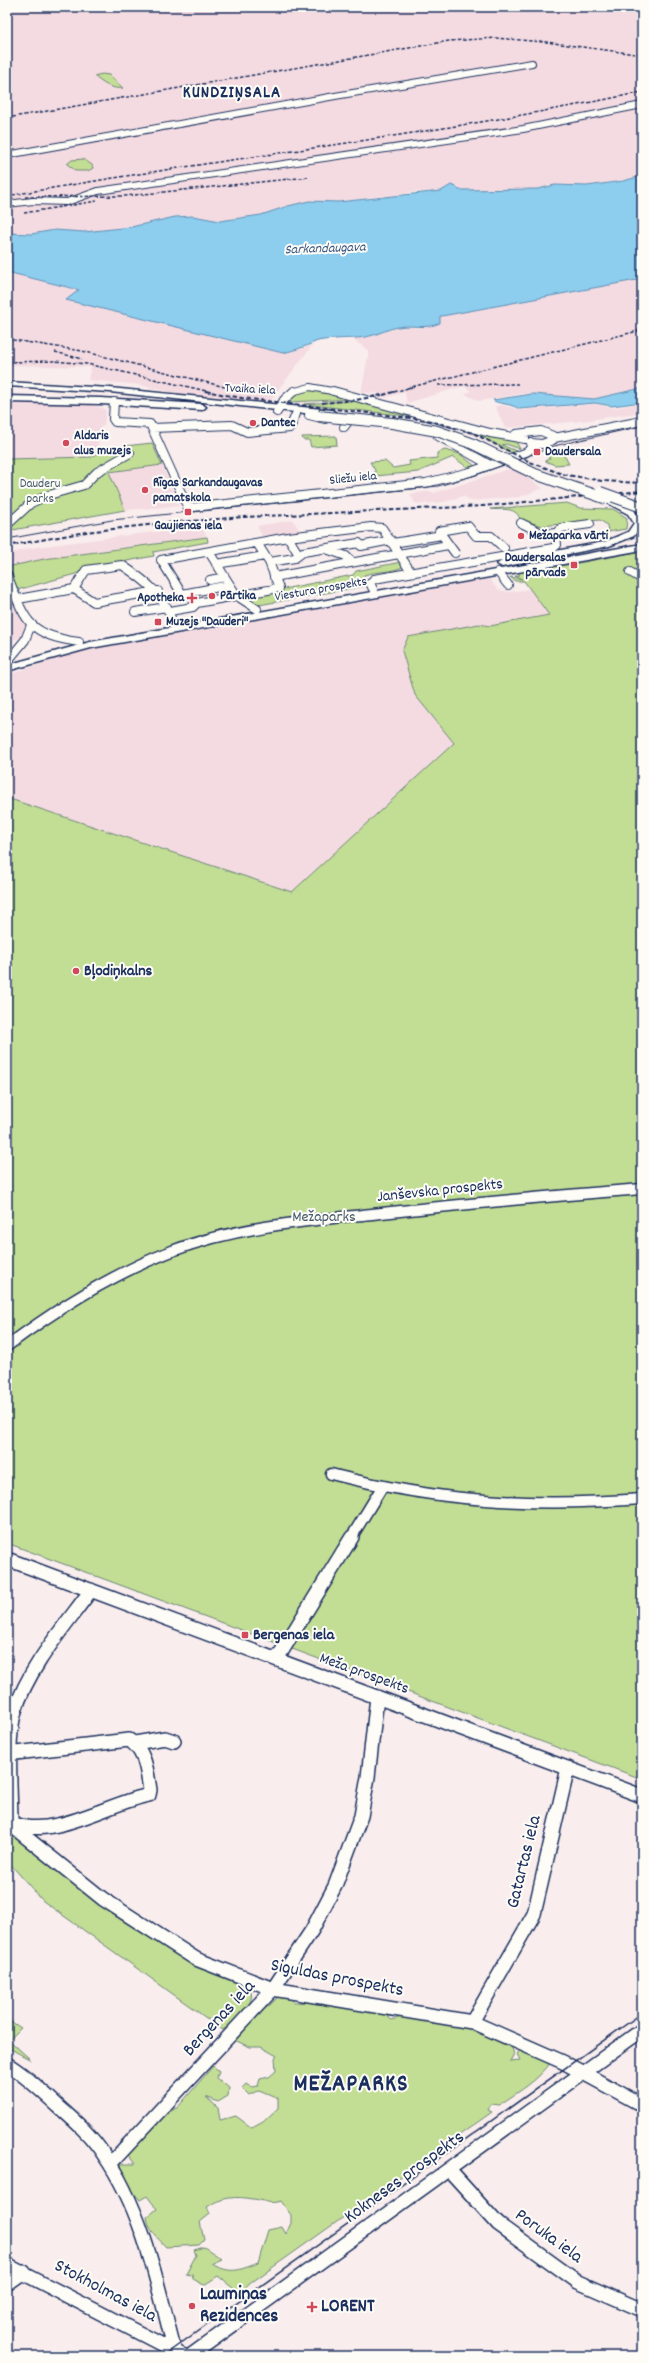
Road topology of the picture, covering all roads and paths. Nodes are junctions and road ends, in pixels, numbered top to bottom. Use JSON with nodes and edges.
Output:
{"nodes":[{"id":1,"x":532,"y":63,"type":"dead end"},
{"id":2,"x":642,"y":105,"type":"edge"},
{"id":3,"x":7,"y":155,"type":"edge"},
{"id":4,"x":7,"y":204,"type":"edge"},
{"id":5,"x":7,"y":384,"type":"edge"},
{"id":6,"x":71,"y":388,"type":"junction"},
{"id":7,"x":7,"y":398,"type":"edge"},
{"id":8,"x":66,"y":400,"type":"junction"},
{"id":9,"x":114,"y":402,"type":"junction"},
{"id":10,"x":278,"y":410,"type":"junction"},
{"id":11,"x":296,"y":414,"type":"junction"},
{"id":12,"x":316,"y":414,"type":"junction"},
{"id":13,"x":642,"y":421,"type":"edge"},
{"id":14,"x":152,"y":428,"type":"junction"},
{"id":15,"x":552,"y":436,"type":"junction"},
{"id":16,"x":527,"y":438,"type":"junction"},
{"id":17,"x":538,"y":444,"type":"junction"},
{"id":18,"x":130,"y":453,"type":"dead end"},
{"id":19,"x":518,"y":454,"type":"junction"},
{"id":20,"x":490,"y":465,"type":"junction"},
{"id":21,"x":598,"y":492,"type":"junction"},
{"id":22,"x":607,"y":499,"type":"junction"},
{"id":23,"x":642,"y":503,"type":"edge"},
{"id":24,"x":642,"y":507,"type":"edge"},
{"id":25,"x":642,"y":511,"type":"edge"},
{"id":26,"x":521,"y":523,"type":"dead end"},
{"id":27,"x":590,"y":524,"type":"dead end"},
{"id":28,"x":7,"y":525,"type":"edge"},
{"id":29,"x":350,"y":530,"type":"junction"},
{"id":30,"x":556,"y":533,"type":"junction"},
{"id":31,"x":442,"y":536,"type":"junction"},
{"id":32,"x":288,"y":537,"type":"junction"},
{"id":33,"x":392,"y":542,"type":"junction"},
{"id":34,"x":642,"y":542,"type":"edge"},
{"id":35,"x":258,"y":543,"type":"junction"},
{"id":36,"x":359,"y":543,"type":"junction"},
{"id":37,"x":448,"y":545,"type":"junction"},
{"id":38,"x":642,"y":547,"type":"edge"},
{"id":39,"x":325,"y":548,"type":"junction"},
{"id":40,"x":504,"y":548,"type":"dead end"},
{"id":41,"x":209,"y":552,"type":"junction"},
{"id":42,"x":455,"y":553,"type":"dead end"},
{"id":43,"x":399,"y":554,"type":"junction"},
{"id":44,"x":299,"y":555,"type":"junction"},
{"id":45,"x":267,"y":559,"type":"junction"},
{"id":46,"x":350,"y":561,"type":"junction"},
{"id":47,"x":216,"y":564,"type":"junction"},
{"id":48,"x":484,"y":570,"type":"junction"},
{"id":49,"x":411,"y":572,"type":"junction"},
{"id":50,"x":498,"y":572,"type":"junction"},
{"id":51,"x":630,"y":572,"type":"dead end"},
{"id":52,"x":7,"y":574,"type":"edge"},
{"id":53,"x":225,"y":577,"type":"junction"},
{"id":54,"x":642,"y":579,"type":"edge"},
{"id":55,"x":210,"y":580,"type":"dead end"},
{"id":56,"x":273,"y":580,"type":"junction"},
{"id":57,"x":508,"y":585,"type":"dead end"},
{"id":58,"x":10,"y":587,"type":"edge"},
{"id":59,"x":74,"y":589,"type":"junction"},
{"id":60,"x":373,"y":589,"type":"junction"},
{"id":61,"x":158,"y":591,"type":"junction"},
{"id":62,"x":233,"y":591,"type":"junction"},
{"id":63,"x":18,"y":599,"type":"junction"},
{"id":64,"x":169,"y":609,"type":"junction"},
{"id":65,"x":258,"y":609,"type":"junction"},
{"id":66,"x":135,"y":612,"type":"dead end"},
{"id":67,"x":173,"y":624,"type":"junction"},
{"id":68,"x":31,"y":625,"type":"junction"},
{"id":69,"x":152,"y":630,"type":"junction"},
{"id":70,"x":79,"y":642,"type":"junction"},
{"id":71,"x":7,"y":662,"type":"edge"},
{"id":72,"x":7,"y":668,"type":"edge"},
{"id":73,"x":642,"y":1189,"type":"edge"},
{"id":74,"x":7,"y":1346,"type":"edge"},
{"id":75,"x":331,"y":1474,"type":"dead end"},
{"id":76,"x":382,"y":1487,"type":"junction"},
{"id":77,"x":642,"y":1499,"type":"edge"},
{"id":78,"x":7,"y":1559,"type":"edge"},
{"id":79,"x":91,"y":1590,"type":"junction"},
{"id":80,"x":276,"y":1660,"type":"junction"},
{"id":81,"x":377,"y":1697,"type":"junction"},
{"id":82,"x":174,"y":1741,"type":"dead end"},
{"id":83,"x":135,"y":1743,"type":"junction"},
{"id":84,"x":9,"y":1754,"type":"edge"},
{"id":85,"x":568,"y":1768,"type":"junction"},
{"id":86,"x":642,"y":1796,"type":"edge"},
{"id":87,"x":8,"y":1825,"type":"edge"},
{"id":88,"x":273,"y":1989,"type":"junction"},
{"id":89,"x":472,"y":2022,"type":"junction"},
{"id":90,"x":642,"y":2030,"type":"edge"},
{"id":91,"x":7,"y":2064,"type":"edge"},
{"id":92,"x":583,"y":2072,"type":"junction"},
{"id":93,"x":642,"y":2104,"type":"edge"},
{"id":94,"x":110,"y":2164,"type":"junction"},
{"id":95,"x":449,"y":2170,"type":"junction"},
{"id":96,"x":7,"y":2265,"type":"edge"},
{"id":97,"x":24,"y":2272,"type":"junction"},
{"id":98,"x":7,"y":2284,"type":"edge"},
{"id":99,"x":642,"y":2310,"type":"edge"},
{"id":100,"x":179,"y":2352,"type":"edge"},
{"id":101,"x":190,"y":2356,"type":"edge"}],
"edges":[{"from":1,"to":3,"type":"street"},
{"from":2,"to":4,"type":"street"},
{"from":5,"to":6,"type":"main road","name":"Tvaika iela"},
{"from":6,"to":8,"type":"main road"},
{"from":6,"to":10,"type":"main road","name":"Tvaika iela"},
{"from":7,"to":8,"type":"main road","name":"Tvaika iela"},
{"from":8,"to":9,"type":"main road","name":"Tvaika iela"},
{"from":9,"to":10,"type":"main road","name":"Tvaika iela"},
{"from":9,"to":14,"type":"street"},
{"from":10,"to":11,"type":"main road"},
{"from":10,"to":12,"type":"main road"},
{"from":10,"to":16,"type":"street","name":"Tvaika iela"},
{"from":11,"to":12,"type":"main road"},
{"from":11,"to":14,"type":"street"},
{"from":12,"to":20,"type":"street"},
{"from":12,"to":21,"type":"main road","bridge":true},
{"from":12,"to":22,"type":"main road","bridge":true},
{"from":13,"to":15,"type":"street","name":"Tvaika iela"},
{"from":14,"to":20,"type":"street","name":"Sliežu iela"},
{"from":15,"to":16,"type":"street","name":"Tvaika iela"},
{"from":15,"to":17,"type":"street","name":"Tvaika iela"},
{"from":16,"to":17,"type":"street","name":"Tvaika iela"},
{"from":16,"to":19,"type":"street","name":"Sliežu iela"},
{"from":17,"to":19,"type":"street","name":"Sliežu iela"},
{"from":18,"to":28,"type":"street"},
{"from":19,"to":20,"type":"street","name":"Sliežu iela"},
{"from":21,"to":23,"type":"main road","bridge":true},
{"from":21,"to":24,"type":"main road","bridge":true},
{"from":22,"to":25,"type":"main road"},
{"from":22,"to":48,"type":"main road"},
{"from":26,"to":30,"type":"street"},
{"from":27,"to":30,"type":"street"},
{"from":29,"to":32,"type":"street"},
{"from":29,"to":33,"type":"street"},
{"from":29,"to":36,"type":"street"},
{"from":30,"to":49,"type":"street"},
{"from":31,"to":33,"type":"street"},
{"from":31,"to":37,"type":"street"},
{"from":31,"to":40,"type":"street"},
{"from":32,"to":35,"type":"street"},
{"from":32,"to":44,"type":"street"},
{"from":33,"to":36,"type":"street"},
{"from":33,"to":43,"type":"street"},
{"from":34,"to":48,"type":"main road","name":"Viestura prospekts"},
{"from":35,"to":41,"type":"street"},
{"from":35,"to":45,"type":"street"},
{"from":36,"to":39,"type":"street"},
{"from":37,"to":42,"type":"street"},
{"from":37,"to":43,"type":"street"},
{"from":38,"to":50,"type":"main road","name":"Viestura prospekts"},
{"from":39,"to":44,"type":"street"},
{"from":39,"to":46,"type":"street"},
{"from":41,"to":47,"type":"street"},
{"from":41,"to":62,"type":"street"},
{"from":43,"to":46,"type":"street"},
{"from":43,"to":49,"type":"street"},
{"from":44,"to":45,"type":"street"},
{"from":45,"to":47,"type":"street"},
{"from":45,"to":56,"type":"street"},
{"from":46,"to":56,"type":"street"},
{"from":47,"to":53,"type":"street"},
{"from":48,"to":60,"type":"main road","name":"Viestura prospekts"},
{"from":49,"to":60,"type":"street"},
{"from":50,"to":57,"type":"street"},
{"from":50,"to":69,"type":"main road","name":"Viestura prospekts"},
{"from":51,"to":54,"type":"street"},
{"from":52,"to":58,"type":"street"},
{"from":53,"to":55,"type":"street"},
{"from":53,"to":62,"type":"street"},
{"from":56,"to":62,"type":"street"},
{"from":58,"to":63,"type":"street"},
{"from":59,"to":61,"type":"street"},
{"from":59,"to":61,"type":"street"},
{"from":59,"to":63,"type":"street"},
{"from":60,"to":65,"type":"main road","name":"Viestura prospekts"},
{"from":61,"to":64,"type":"street"},
{"from":62,"to":64,"type":"street"},
{"from":62,"to":65,"type":"street"},
{"from":63,"to":68,"type":"street"},
{"from":64,"to":66,"type":"street"},
{"from":64,"to":67,"type":"street"},
{"from":65,"to":67,"type":"main road","name":"Viestura prospekts"},
{"from":67,"to":69,"type":"main road","name":"Viestura prospekts"},
{"from":68,"to":70,"type":"street"},
{"from":68,"to":71,"type":"street"},
{"from":69,"to":70,"type":"main road","name":"Viestura prospekts"},
{"from":69,"to":72,"type":"main road","name":"Viestura prospekts"},
{"from":70,"to":71,"type":"main road","name":"Viestura prospekts"},
{"from":73,"to":74,"type":"street","name":"Janševska prospekts"},
{"from":75,"to":76,"type":"street"},
{"from":76,"to":77,"type":"street"},
{"from":76,"to":80,"type":"street"},
{"from":78,"to":79,"type":"street","name":"Meža prospekts"},
{"from":79,"to":80,"type":"street","name":"Meža prospekts"},
{"from":79,"to":84,"type":"street"},
{"from":80,"to":81,"type":"street","name":"Meža prospekts"},
{"from":81,"to":85,"type":"street","name":"Meža prospekts"},
{"from":81,"to":88,"type":"street","name":"Bergenas iela"},
{"from":82,"to":83,"type":"street"},
{"from":83,"to":84,"type":"street"},
{"from":83,"to":87,"type":"street"},
{"from":84,"to":87,"type":"street"},
{"from":85,"to":86,"type":"street","name":"Meža prospekts"},
{"from":85,"to":89,"type":"street","name":"Gatartas iela"},
{"from":87,"to":88,"type":"street","name":"Siguldas prospekts"},
{"from":88,"to":89,"type":"street","name":"Siguldas prospekts"},
{"from":88,"to":94,"type":"street","name":"Bergenas iela"},
{"from":89,"to":92,"type":"street","name":"Siguldas prospekts"},
{"from":90,"to":92,"type":"street","name":"Kokneses prospekts"},
{"from":91,"to":94,"type":"street"},
{"from":92,"to":93,"type":"street","name":"Siguldas prospekts"},
{"from":92,"to":95,"type":"street","name":"Kokneses prospekts"},
{"from":94,"to":100,"type":"street"},
{"from":95,"to":99,"type":"street","name":"Poruka iela"},
{"from":95,"to":101,"type":"street","name":"Kokneses prospekts"},
{"from":96,"to":97,"type":"street","name":"Stokholmas iela"},
{"from":97,"to":98,"type":"street"},
{"from":97,"to":100,"type":"street","name":"Stokholmas iela"}]}
